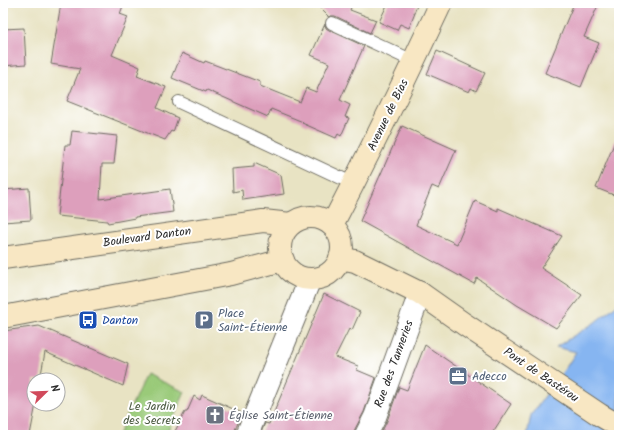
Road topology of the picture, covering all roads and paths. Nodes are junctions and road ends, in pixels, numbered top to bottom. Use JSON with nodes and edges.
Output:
{"nodes":[{"id":1,"x":441,"y":3,"type":"edge"},
{"id":2,"x":332,"y":23,"type":"dead end"},
{"id":3,"x":414,"y":61,"type":"junction"},
{"id":4,"x":179,"y":102,"type":"dead end"},
{"id":5,"x":354,"y":184,"type":"junction"},
{"id":6,"x":291,"y":224,"type":"junction"},
{"id":7,"x":332,"y":225,"type":"junction"},
{"id":8,"x":3,"y":258,"type":"edge"},
{"id":9,"x":340,"y":258,"type":"junction"},
{"id":10,"x":283,"y":260,"type":"junction"},
{"id":11,"x":310,"y":279,"type":"junction"},
{"id":12,"x":420,"y":292,"type":"junction"},
{"id":13,"x":3,"y":317,"type":"edge"},
{"id":14,"x":619,"y":426,"type":"edge"},
{"id":15,"x":247,"y":435,"type":"edge"},
{"id":16,"x":366,"y":435,"type":"edge"}],
"edges":[{"from":1,"to":3,"type":"main road","name":"Avenue de Bias"},
{"from":2,"to":3,"type":"lane"},
{"from":3,"to":5,"type":"main road","name":"Avenue de Bias"},
{"from":4,"to":5,"type":"lane"},
{"from":5,"to":7,"type":"main road","name":"Avenue de Bias"},
{"from":6,"to":7,"type":"main road"},
{"from":6,"to":8,"type":"main road","name":"Boulevard Danton"},
{"from":6,"to":10,"type":"main road"},
{"from":7,"to":9,"type":"main road"},
{"from":9,"to":11,"type":"main road"},
{"from":9,"to":12,"type":"main road","name":"Pont de Bastérou"},
{"from":10,"to":11,"type":"main road"},
{"from":10,"to":13,"type":"main road"},
{"from":11,"to":15,"type":"street"},
{"from":12,"to":14,"type":"main road","name":"Pont de Bastérou"},
{"from":12,"to":16,"type":"street","name":"Rue des Tanneries"}]}
